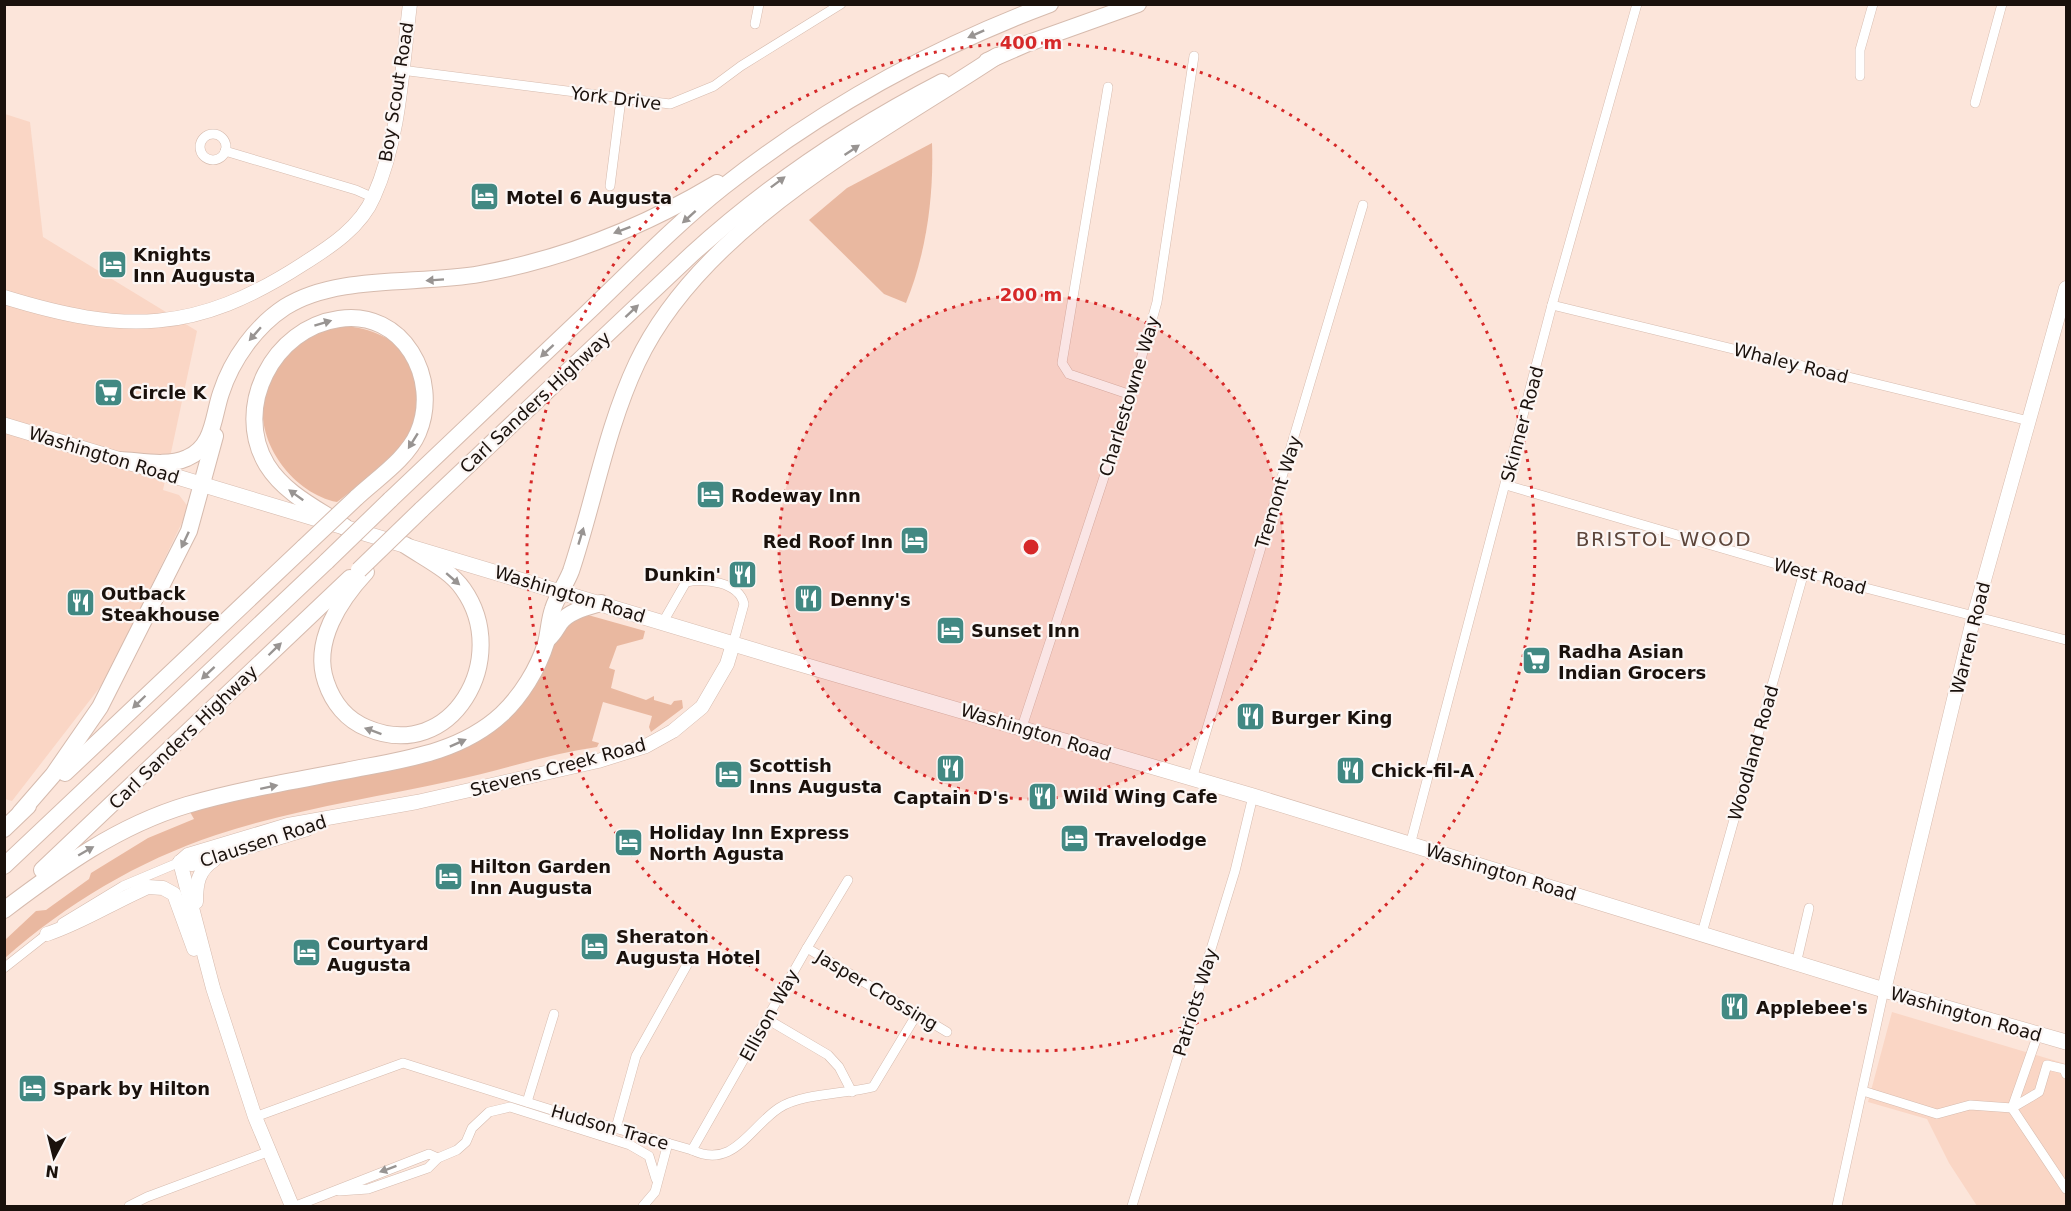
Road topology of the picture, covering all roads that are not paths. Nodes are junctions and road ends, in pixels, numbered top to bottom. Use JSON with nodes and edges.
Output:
{"nodes":[{"id":1,"x":410,"y":4,"type":"edge"},
{"id":2,"x":759,"y":4,"type":"edge"},
{"id":3,"x":841,"y":4,"type":"edge"},
{"id":4,"x":1050,"y":4,"type":"edge"},
{"id":5,"x":1138,"y":4,"type":"edge"},
{"id":6,"x":1636,"y":4,"type":"edge"},
{"id":7,"x":1873,"y":4,"type":"edge"},
{"id":8,"x":2002,"y":4,"type":"edge"},
{"id":9,"x":755,"y":24,"type":"dead end"},
{"id":10,"x":997,"y":56,"type":"junction"},
{"id":11,"x":1194,"y":56,"type":"dead end"},
{"id":12,"x":402,"y":70,"type":"junction"},
{"id":13,"x":1860,"y":76,"type":"dead end"},
{"id":14,"x":1108,"y":87,"type":"dead end"},
{"id":15,"x":621,"y":99,"type":"junction"},
{"id":16,"x":1974,"y":103,"type":"dead end"},
{"id":17,"x":784,"y":142,"type":"junction"},
{"id":18,"x":225,"y":151,"type":"dead end"},
{"id":19,"x":610,"y":186,"type":"dead end"},
{"id":20,"x":374,"y":198,"type":"junction"},
{"id":21,"x":1363,"y":205,"type":"dead end"},
{"id":22,"x":2067,"y":288,"type":"edge"},
{"id":23,"x":4,"y":297,"type":"edge"},
{"id":24,"x":1552,"y":305,"type":"junction"},
{"id":25,"x":238,"y":357,"type":"junction"},
{"id":26,"x":1131,"y":395,"type":"junction"},
{"id":27,"x":2029,"y":421,"type":"junction"},
{"id":28,"x":4,"y":425,"type":"edge"},
{"id":29,"x":120,"y":460,"type":"junction"},
{"id":30,"x":202,"y":485,"type":"junction"},
{"id":31,"x":1506,"y":485,"type":"junction"},
{"id":32,"x":345,"y":527,"type":"junction"},
{"id":33,"x":405,"y":545,"type":"junction"},
{"id":34,"x":362,"y":571,"type":"junction"},
{"id":35,"x":1804,"y":572,"type":"junction"},
{"id":36,"x":561,"y":591,"type":"junction"},
{"id":37,"x":601,"y":603,"type":"junction"},
{"id":38,"x":1974,"y":616,"type":"junction"},
{"id":39,"x":663,"y":622,"type":"junction"},
{"id":40,"x":547,"y":640,"type":"junction"},
{"id":41,"x":2067,"y":640,"type":"edge"},
{"id":42,"x":733,"y":644,"type":"junction"},
{"id":43,"x":1022,"y":727,"type":"junction"},
{"id":44,"x":1192,"y":779,"type":"junction"},
{"id":45,"x":1253,"y":796,"type":"junction"},
{"id":46,"x":20,"y":813,"type":"junction"},
{"id":47,"x":334,"y":819,"type":"junction"},
{"id":48,"x":4,"y":829,"type":"edge"},
{"id":49,"x":1410,"y":845,"type":"junction"},
{"id":50,"x":222,"y":855,"type":"junction"},
{"id":51,"x":180,"y":862,"type":"junction"},
{"id":52,"x":4,"y":866,"type":"edge"},
{"id":53,"x":848,"y":880,"type":"dead end"},
{"id":54,"x":4,"y":908,"type":"edge"},
{"id":55,"x":1809,"y":908,"type":"dead end"},
{"id":56,"x":194,"y":916,"type":"junction"},
{"id":57,"x":1702,"y":933,"type":"junction"},
{"id":58,"x":47,"y":934,"type":"junction"},
{"id":59,"x":807,"y":948,"type":"junction"},
{"id":60,"x":688,"y":963,"type":"dead end"},
{"id":61,"x":1796,"y":964,"type":"junction"},
{"id":62,"x":4,"y":968,"type":"edge"},
{"id":63,"x":213,"y":988,"type":"junction"},
{"id":64,"x":1884,"y":990,"type":"junction"},
{"id":65,"x":554,"y":1014,"type":"dead end"},
{"id":66,"x":917,"y":1014,"type":"junction"},
{"id":67,"x":767,"y":1019,"type":"junction"},
{"id":68,"x":947,"y":1032,"type":"dead end"},
{"id":69,"x":2038,"y":1034,"type":"junction"},
{"id":70,"x":2067,"y":1042,"type":"edge"},
{"id":71,"x":2067,"y":1074,"type":"edge"},
{"id":72,"x":1863,"y":1091,"type":"junction"},
{"id":73,"x":852,"y":1092,"type":"junction"},
{"id":74,"x":527,"y":1102,"type":"junction"},
{"id":75,"x":2012,"y":1108,"type":"junction"},
{"id":76,"x":255,"y":1117,"type":"junction"},
{"id":77,"x":616,"y":1128,"type":"junction"},
{"id":78,"x":668,"y":1143,"type":"junction"},
{"id":79,"x":692,"y":1150,"type":"junction"},
{"id":80,"x":270,"y":1151,"type":"junction"},
{"id":81,"x":656,"y":1179,"type":"junction"},
{"id":82,"x":2067,"y":1189,"type":"edge"},
{"id":83,"x":129,"y":1206,"type":"edge"},
{"id":84,"x":294,"y":1206,"type":"edge"},
{"id":85,"x":644,"y":1206,"type":"edge"},
{"id":86,"x":1132,"y":1206,"type":"edge"},
{"id":87,"x":1837,"y":1206,"type":"edge"}],
"edges":[{"from":1,"to":12,"type":"street","name":"Boy Scout Road"},
{"from":2,"to":9,"type":"street"},
{"from":3,"to":15,"type":"street","name":"York Drive"},
{"from":4,"to":17,"type":"highway","name":"Carl Sanders Highway","one_way":true},
{"from":5,"to":10,"type":"highway","name":"Carl Sanders Highway"},
{"from":6,"to":24,"type":"street","name":"Skinner Road"},
{"from":7,"to":13,"type":"street"},
{"from":8,"to":16,"type":"street"},
{"from":34,"to":10,"type":"highway","name":"Carl Sanders Highway","one_way":true,"bridge":true},
{"from":36,"to":10,"type":"highway","one_way":true},
{"from":11,"to":26,"type":"street","name":"Charlestowne Way"},
{"from":12,"to":15,"type":"street","name":"York Drive"},
{"from":12,"to":20,"type":"street","name":"Boy Scout Road"},
{"from":14,"to":26,"type":"street"},
{"from":15,"to":19,"type":"street"},
{"from":17,"to":25,"type":"highway","one_way":true},
{"from":17,"to":52,"type":"highway","name":"Carl Sanders Highway","one_way":true,"bridge":true},
{"from":18,"to":20,"type":"street"},
{"from":20,"to":23,"type":"street","name":"Boy Scout Road"},
{"from":21,"to":44,"type":"street","name":"Tremont Way"},
{"from":22,"to":27,"type":"street","name":"Warren Road"},
{"from":24,"to":27,"type":"street","name":"Whaley Road"},
{"from":24,"to":31,"type":"street","name":"Skinner Road"},
{"from":25,"to":29,"type":"highway"},
{"from":25,"to":30,"type":"highway"},
{"from":26,"to":43,"type":"street","name":"Charlestowne Way"},
{"from":27,"to":38,"type":"street","name":"Warren Road"},
{"from":28,"to":29,"type":"main road","name":"Washington Road"},
{"from":29,"to":30,"type":"main road","name":"Washington Road"},
{"from":30,"to":32,"type":"main road","name":"Washington Road"},
{"from":30,"to":46,"type":"highway","one_way":true},
{"from":31,"to":35,"type":"street","name":"West Road"},
{"from":31,"to":49,"type":"street","name":"Skinner Road"},
{"from":32,"to":33,"type":"main road","name":"Washington Road"},
{"from":32,"to":46,"type":"highway","one_way":true,"bridge":true},
{"from":33,"to":34,"type":"highway","one_way":true},
{"from":33,"to":36,"type":"main road","name":"Washington Road"},
{"from":54,"to":34,"type":"highway","name":"Carl Sanders Highway","one_way":true},
{"from":35,"to":38,"type":"street","name":"West Road"},
{"from":35,"to":57,"type":"street","name":"Woodland Road"},
{"from":36,"to":37,"type":"main road","name":"Washington Road"},
{"from":36,"to":40,"type":"highway"},
{"from":37,"to":39,"type":"main road","name":"Washington Road"},
{"from":37,"to":40,"type":"highway"},
{"from":38,"to":41,"type":"street","name":"West Road"},
{"from":38,"to":64,"type":"street","name":"Warren Road"},
{"from":39,"to":42,"type":"main road","name":"Washington Road"},
{"from":39,"to":42,"type":"street"},
{"from":54,"to":40,"type":"highway","one_way":true},
{"from":42,"to":43,"type":"main road","name":"Washington Road"},
{"from":42,"to":47,"type":"street","name":"Stevens Creek Road"},
{"from":43,"to":44,"type":"main road","name":"Washington Road"},
{"from":44,"to":45,"type":"main road","name":"Washington Road"},
{"from":45,"to":49,"type":"main road","name":"Washington Road"},
{"from":45,"to":86,"type":"street","name":"Patriots Way"},
{"from":46,"to":48,"type":"highway"},
{"from":47,"to":50,"type":"street","name":"Claussen Road"},
{"from":47,"to":51,"type":"street","name":"Claussen Road"},
{"from":49,"to":57,"type":"main road","name":"Washington Road"},
{"from":50,"to":51,"type":"street","name":"Claussen Road"},
{"from":50,"to":56,"type":"street"},
{"from":51,"to":56,"type":"street"},
{"from":51,"to":58,"type":"street","name":"Claussen Road"},
{"from":53,"to":59,"type":"street","name":"Ellison Way"},
{"from":55,"to":61,"type":"street"},
{"from":56,"to":63,"type":"street"},
{"from":57,"to":61,"type":"main road","name":"Washington Road"},
{"from":58,"to":62,"type":"street","name":"Claussen Road"},
{"from":58,"to":63,"type":"street"},
{"from":59,"to":66,"type":"street","name":"Jasper Crossing"},
{"from":59,"to":67,"type":"street","name":"Ellison Way"},
{"from":60,"to":77,"type":"street"},
{"from":61,"to":64,"type":"main road","name":"Washington Road"},
{"from":63,"to":76,"type":"street"},
{"from":64,"to":69,"type":"main road","name":"Washington Road"},
{"from":64,"to":72,"type":"street"},
{"from":65,"to":74,"type":"street"},
{"from":66,"to":68,"type":"street","name":"Jasper Crossing"},
{"from":66,"to":73,"type":"street","name":"Hudson Trace"},
{"from":67,"to":73,"type":"street"},
{"from":67,"to":79,"type":"street","name":"Ellison Way"},
{"from":69,"to":70,"type":"main road","name":"Washington Road"},
{"from":69,"to":75,"type":"street"},
{"from":71,"to":75,"type":"street"},
{"from":72,"to":75,"type":"street"},
{"from":72,"to":87,"type":"street"},
{"from":73,"to":79,"type":"street","name":"Hudson Trace"},
{"from":74,"to":76,"type":"street","name":"Hudson Trace"},
{"from":74,"to":77,"type":"street","name":"Hudson Trace"},
{"from":75,"to":82,"type":"street"},
{"from":76,"to":80,"type":"street"},
{"from":77,"to":78,"type":"street","name":"Hudson Trace"},
{"from":78,"to":79,"type":"street","name":"Hudson Trace"},
{"from":78,"to":81,"type":"street"},
{"from":80,"to":83,"type":"street"},
{"from":80,"to":84,"type":"street"},
{"from":81,"to":84,"type":"street"},
{"from":81,"to":85,"type":"street"}]}
